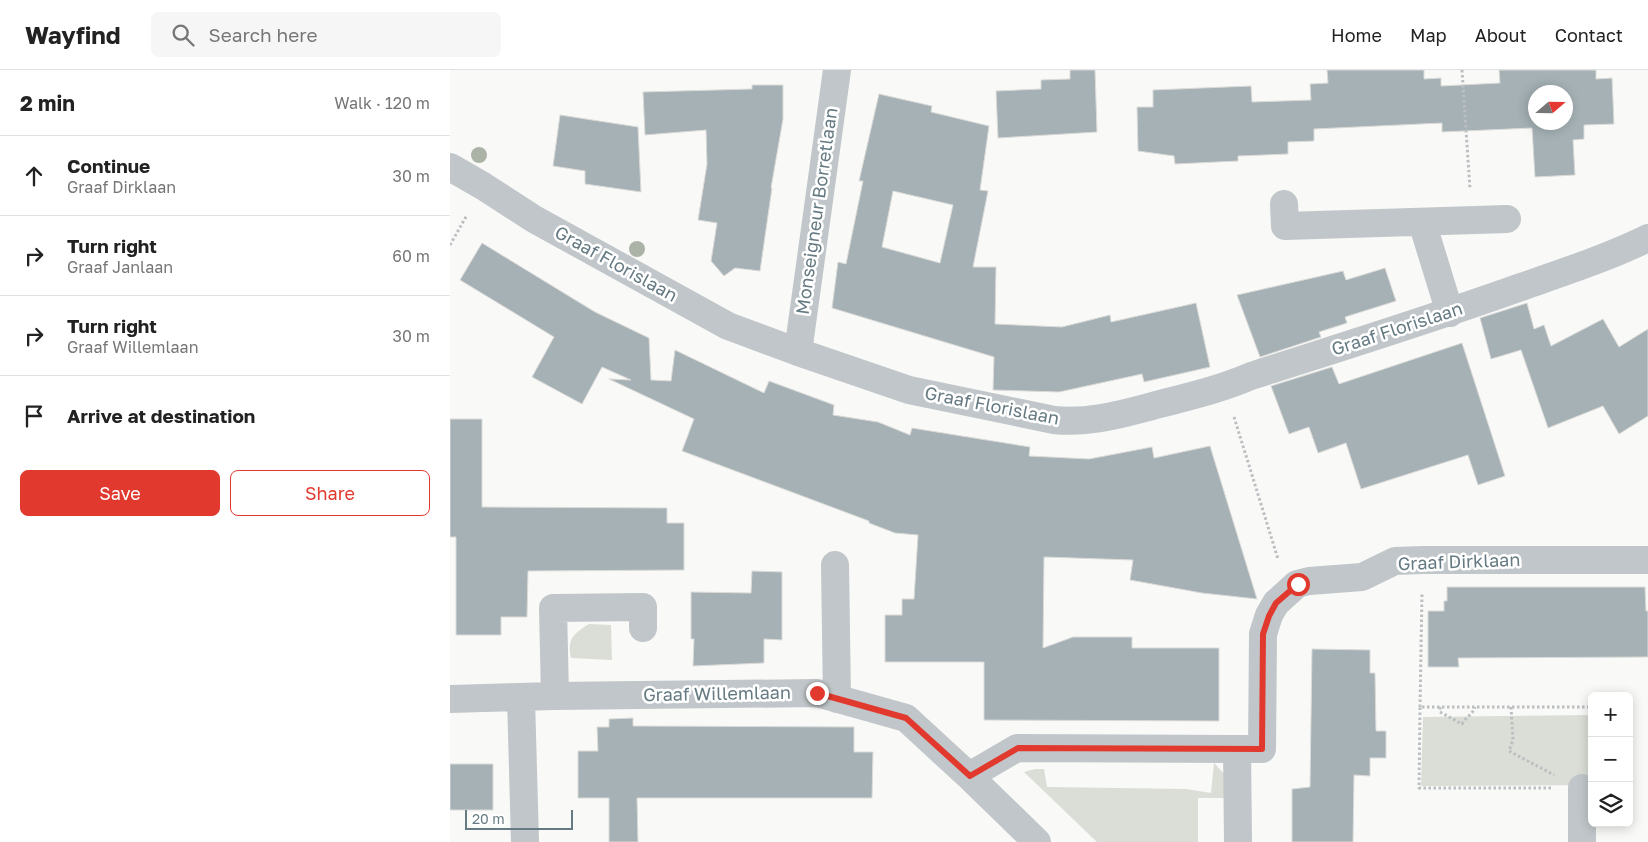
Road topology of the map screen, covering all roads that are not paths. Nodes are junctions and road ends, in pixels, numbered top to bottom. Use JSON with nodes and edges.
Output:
{"nodes":[{"id":1,"x":837,"y":70,"type":"edge"},
{"id":2,"x":450,"y":167,"type":"edge"},
{"id":3,"x":1284,"y":204,"type":"dead end"},
{"id":4,"x":1507,"y":218,"type":"dead end"},
{"id":5,"x":1422,"y":222,"type":"junction"},
{"id":6,"x":1648,"y":238,"type":"edge"},
{"id":7,"x":1450,"y":313,"type":"junction"},
{"id":8,"x":798,"y":352,"type":"junction"},
{"id":9,"x":1648,"y":560,"type":"edge"},
{"id":10,"x":835,"y":565,"type":"dead end"},
{"id":11,"x":644,"y":628,"type":"dead end"},
{"id":12,"x":555,"y":696,"type":"junction"},
{"id":13,"x":521,"y":698,"type":"junction"},
{"id":14,"x":450,"y":699,"type":"edge"},
{"id":15,"x":837,"y":699,"type":"junction"},
{"id":16,"x":1237,"y":749,"type":"junction"},
{"id":17,"x":970,"y":776,"type":"junction"},
{"id":18,"x":1577,"y":788,"type":"road end"},
{"id":19,"x":525,"y":842,"type":"edge"},
{"id":20,"x":1037,"y":842,"type":"edge"},
{"id":21,"x":1238,"y":842,"type":"edge"},
{"id":22,"x":1582,"y":842,"type":"edge"}],
"edges":[{"from":1,"to":8,"type":"street","name":"Monseigneur Borretlaan"},
{"from":2,"to":8,"type":"street","name":"Graaf Florislaan"},
{"from":3,"to":5,"type":"street"},
{"from":4,"to":5,"type":"street"},
{"from":5,"to":7,"type":"street"},
{"from":6,"to":7,"type":"street","name":"Graaf Florislaan"},
{"from":7,"to":8,"type":"street","name":"Graaf Florislaan"},
{"from":9,"to":16,"type":"street","name":"Graaf Dirklaan"},
{"from":10,"to":15,"type":"street"},
{"from":11,"to":12,"type":"street"},
{"from":12,"to":13,"type":"street","name":"Graaf Willemlaan"},
{"from":12,"to":15,"type":"street","name":"Graaf Willemlaan"},
{"from":13,"to":14,"type":"street","name":"Graaf Willemlaan"},
{"from":13,"to":19,"type":"street"},
{"from":15,"to":17,"type":"street","name":"Graaf Willemlaan"},
{"from":16,"to":17,"type":"street"},
{"from":16,"to":21,"type":"street"},
{"from":17,"to":20,"type":"street","name":"Graaf Willemlaan"},
{"from":18,"to":22,"type":"street"}]}
